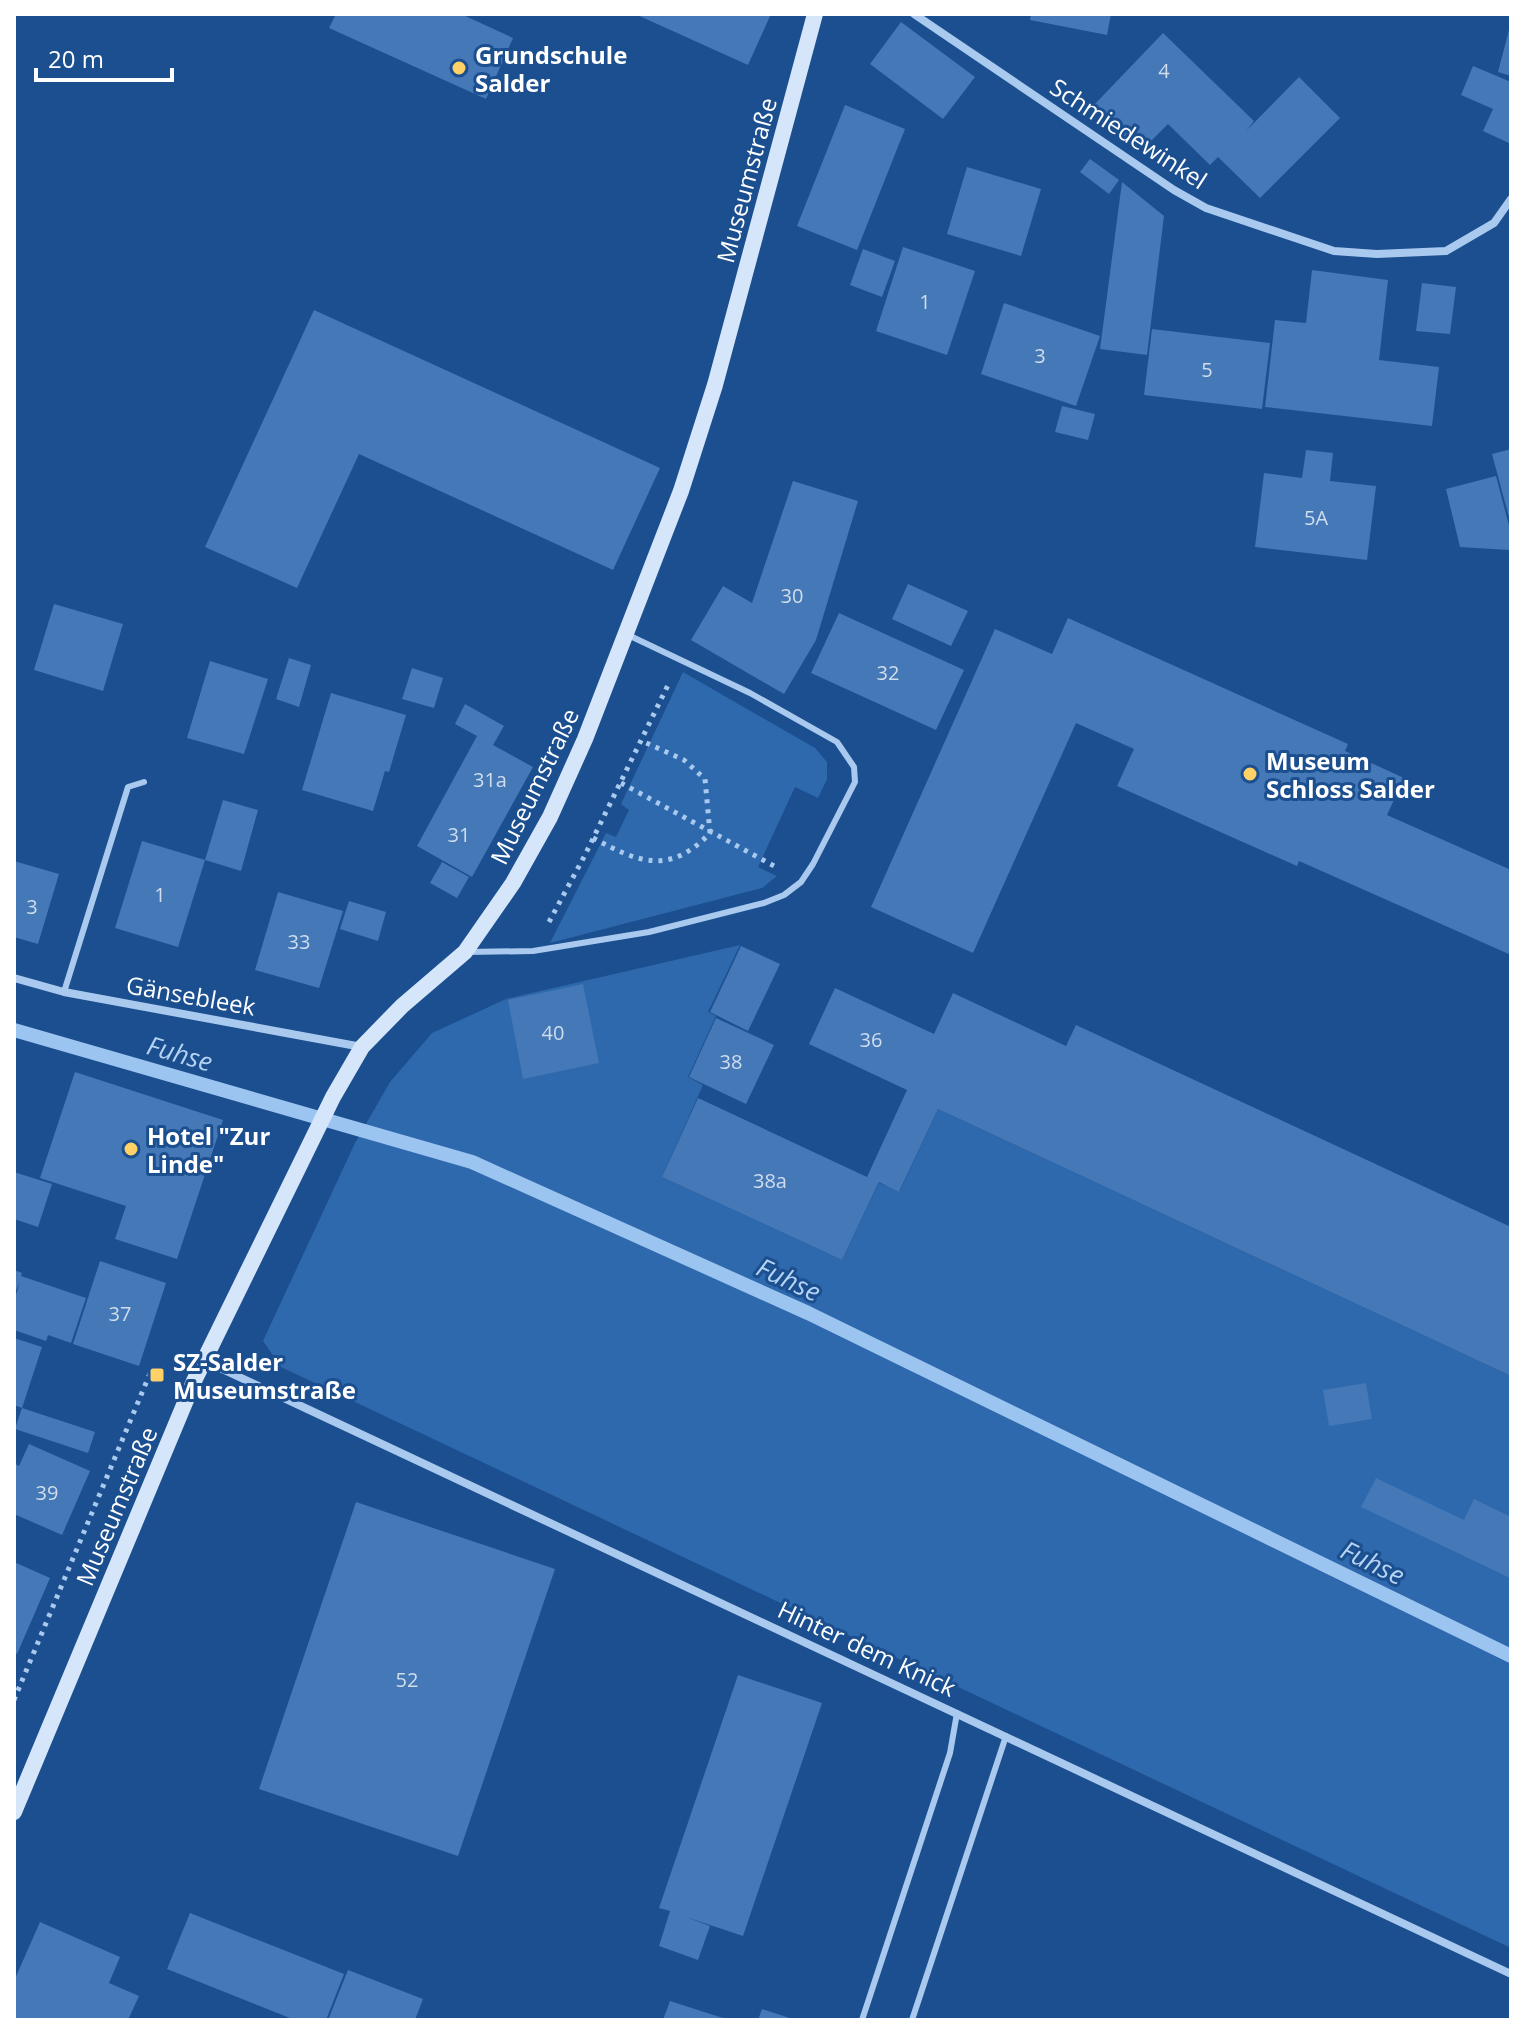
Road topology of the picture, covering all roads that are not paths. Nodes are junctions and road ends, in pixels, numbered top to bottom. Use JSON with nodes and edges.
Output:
{"nodes":[{"id":1,"x":815,"y":14,"type":"edge"},
{"id":2,"x":914,"y":14,"type":"edge"},
{"id":3,"x":1511,"y":199,"type":"edge"},
{"id":4,"x":626,"y":634,"type":"junction"},
{"id":5,"x":144,"y":782,"type":"dead end"},
{"id":6,"x":465,"y":952,"type":"junction"},
{"id":7,"x":14,"y":978,"type":"edge"},
{"id":8,"x":64,"y":992,"type":"junction"},
{"id":9,"x":362,"y":1047,"type":"junction"},
{"id":10,"x":205,"y":1361,"type":"junction"},
{"id":11,"x":957,"y":1713,"type":"junction"},
{"id":12,"x":1006,"y":1736,"type":"junction"},
{"id":13,"x":14,"y":1812,"type":"edge"},
{"id":14,"x":1511,"y":1974,"type":"edge"},
{"id":15,"x":862,"y":2020,"type":"edge"},
{"id":16,"x":912,"y":2020,"type":"edge"}],
"edges":[{"from":1,"to":4,"type":"main road","name":"Museumstraße"},
{"from":2,"to":3,"type":"street","name":"Schmiedewinkel"},
{"from":4,"to":6,"type":"main road","name":"Museumstraße"},
{"from":4,"to":6,"type":"lane"},
{"from":5,"to":8,"type":"lane"},
{"from":6,"to":9,"type":"main road","name":"Museumstraße"},
{"from":7,"to":8,"type":"street","name":"Gänsebleek"},
{"from":8,"to":9,"type":"street","name":"Gänsebleek"},
{"from":9,"to":10,"type":"main road","name":"Museumstraße"},
{"from":10,"to":11,"type":"street","name":"Hinter dem Knick"},
{"from":10,"to":13,"type":"main road","name":"Museumstraße"},
{"from":11,"to":12,"type":"street","name":"Hinter dem Knick"},
{"from":11,"to":15,"type":"lane"},
{"from":12,"to":14,"type":"street","name":"Hinter dem Knick"},
{"from":12,"to":16,"type":"lane"}]}
